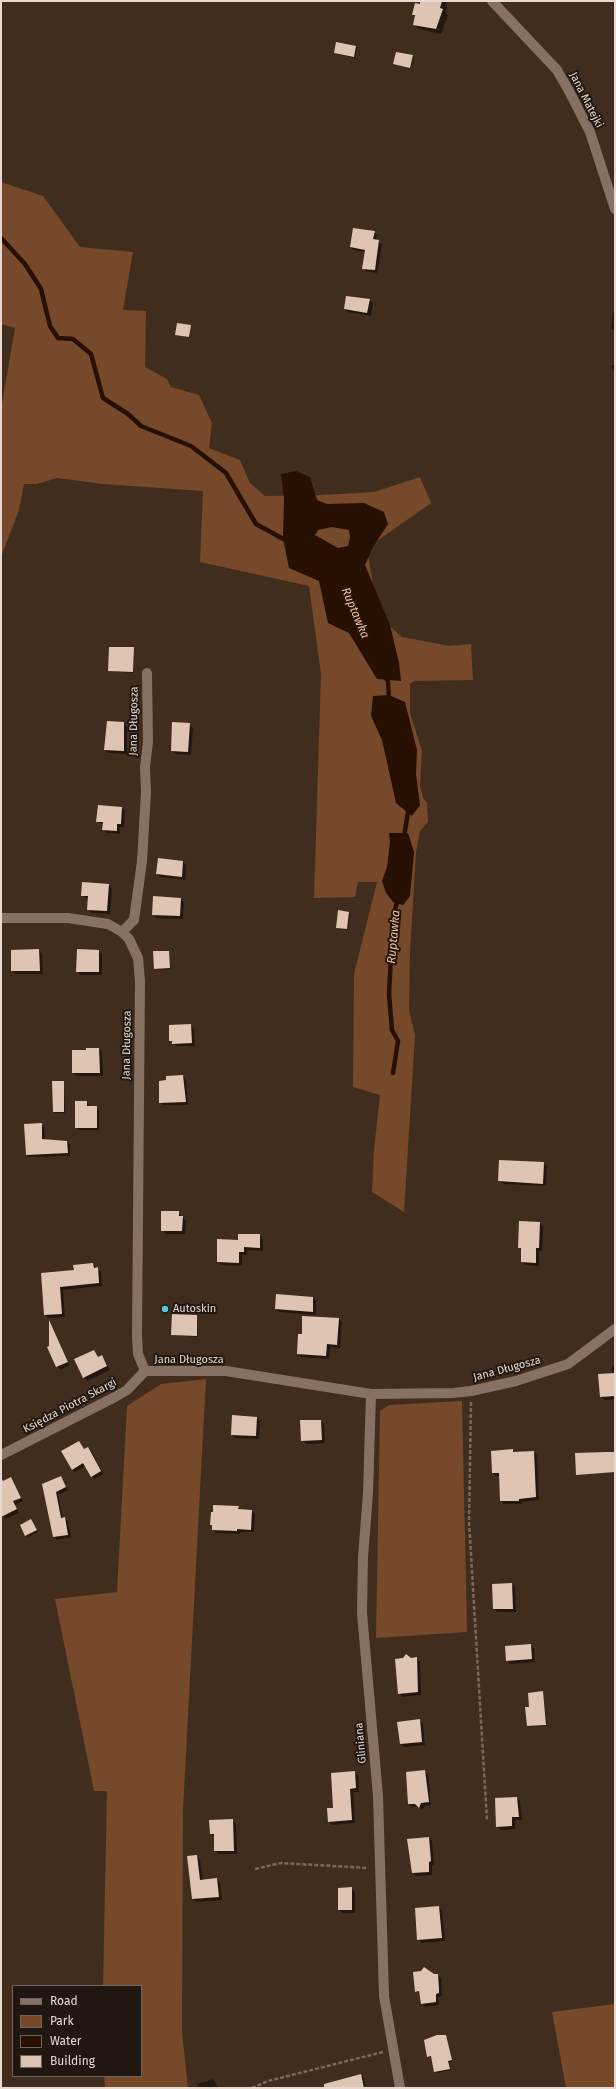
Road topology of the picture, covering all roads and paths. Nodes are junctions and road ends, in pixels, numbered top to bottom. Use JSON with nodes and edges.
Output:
{"nodes":[{"id":1,"x":492,"y":1,"type":"edge"},
{"id":2,"x":615,"y":209,"type":"edge"},
{"id":3,"x":147,"y":673,"type":"dead end"},
{"id":4,"x":1,"y":918,"type":"edge"},
{"id":5,"x":122,"y":932,"type":"junction"},
{"id":6,"x":615,"y":1329,"type":"edge"},
{"id":7,"x":145,"y":1371,"type":"junction"},
{"id":8,"x":471,"y":1391,"type":"junction"},
{"id":9,"x":371,"y":1394,"type":"junction"},
{"id":10,"x":1,"y":1455,"type":"edge"},
{"id":11,"x":487,"y":1821,"type":"dead end"},
{"id":12,"x":381,"y":1868,"type":"junction"},
{"id":13,"x":255,"y":1869,"type":"dead end"},
{"id":14,"x":393,"y":2049,"type":"junction"},
{"id":15,"x":252,"y":2088,"type":"edge"},
{"id":16,"x":400,"y":2088,"type":"edge"}],
"edges":[{"from":1,"to":2,"type":"street","name":"Jana Matejki"},
{"from":3,"to":5,"type":"street","name":"Jana Długosza"},
{"from":4,"to":5,"type":"street","name":"Jana Długosza"},
{"from":5,"to":7,"type":"street","name":"Jana Długosza"},
{"from":6,"to":8,"type":"street","name":"Jana Długosza"},
{"from":7,"to":9,"type":"street","name":"Jana Długosza"},
{"from":7,"to":10,"type":"street","name":"Księdza Piotra Skargi"},
{"from":8,"to":9,"type":"street","name":"Jana Długosza"},
{"from":8,"to":11,"type":"path"},
{"from":9,"to":12,"type":"street","name":"Gliniana"},
{"from":12,"to":13,"type":"path"},
{"from":12,"to":14,"type":"street","name":"Gliniana"},
{"from":14,"to":15,"type":"path"},
{"from":14,"to":16,"type":"street","name":"Gliniana"}]}
